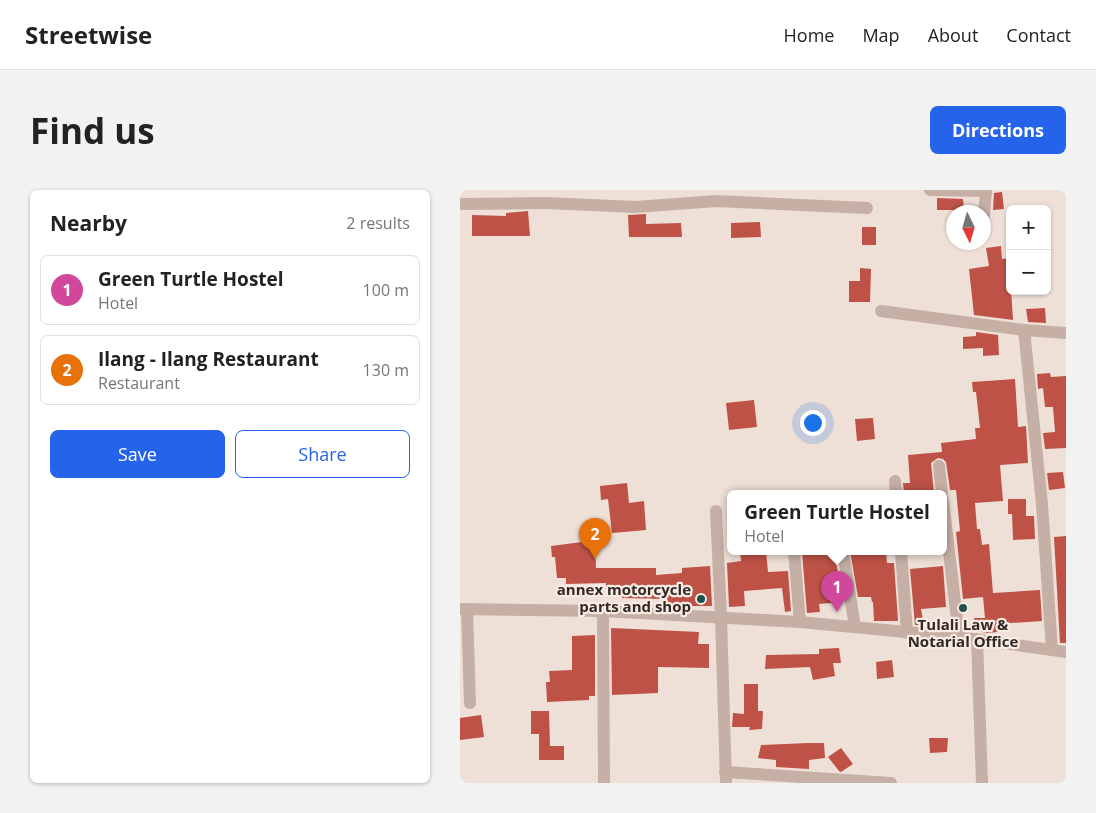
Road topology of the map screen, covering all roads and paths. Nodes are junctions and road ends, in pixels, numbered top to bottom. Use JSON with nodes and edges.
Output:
{"nodes":[{"id":1,"x":930,"y":190,"type":"edge"},
{"id":2,"x":986,"y":190,"type":"edge"},
{"id":3,"x":460,"y":204,"type":"edge"},
{"id":4,"x":985,"y":205,"type":"edge"},
{"id":5,"x":867,"y":208,"type":"dead end"},
{"id":6,"x":881,"y":311,"type":"dead end"},
{"id":7,"x":1024,"y":330,"type":"junction"},
{"id":8,"x":1066,"y":333,"type":"edge"},
{"id":9,"x":940,"y":466,"type":"dead end"},
{"id":10,"x":942,"y":490,"type":"edge"},
{"id":11,"x":716,"y":511,"type":"dead end"},
{"id":12,"x":947,"y":537,"type":"edge"},
{"id":13,"x":794,"y":555,"type":"edge"},
{"id":14,"x":843,"y":555,"type":"edge"},
{"id":15,"x":901,"y":555,"type":"edge"},
{"id":16,"x":463,"y":609,"type":"edge"},
{"id":17,"x":603,"y":611,"type":"junction"},
{"id":18,"x":721,"y":616,"type":"junction"},
{"id":19,"x":800,"y":622,"type":"junction"},
{"id":20,"x":855,"y":627,"type":"junction"},
{"id":21,"x":907,"y":633,"type":"junction"},
{"id":22,"x":958,"y":637,"type":"junction"},
{"id":23,"x":977,"y":639,"type":"junction"},
{"id":24,"x":1052,"y":650,"type":"junction"},
{"id":25,"x":1066,"y":652,"type":"edge"},
{"id":26,"x":470,"y":703,"type":"dead end"},
{"id":27,"x":726,"y":778,"type":"edge"},
{"id":28,"x":604,"y":783,"type":"edge"},
{"id":29,"x":891,"y":783,"type":"edge"},
{"id":30,"x":982,"y":783,"type":"edge"}],
"edges":[{"from":1,"to":2,"type":"street"},
{"from":2,"to":4,"type":"street"},
{"from":3,"to":5,"type":"street"},
{"from":6,"to":7,"type":"street"},
{"from":7,"to":8,"type":"street"},
{"from":7,"to":24,"type":"street"},
{"from":9,"to":10,"type":"street"},
{"from":11,"to":18,"type":"street"},
{"from":12,"to":22,"type":"street"},
{"from":13,"to":19,"type":"street"},
{"from":14,"to":20,"type":"street"},
{"from":15,"to":21,"type":"street"},
{"from":16,"to":17,"type":"street"},
{"from":16,"to":26,"type":"street"},
{"from":17,"to":18,"type":"street"},
{"from":17,"to":28,"type":"street"},
{"from":18,"to":19,"type":"street"},
{"from":18,"to":27,"type":"street"},
{"from":19,"to":20,"type":"street"},
{"from":20,"to":21,"type":"street"},
{"from":21,"to":22,"type":"street"},
{"from":22,"to":23,"type":"street"},
{"from":23,"to":24,"type":"street"},
{"from":23,"to":30,"type":"street"},
{"from":24,"to":25,"type":"street"},
{"from":27,"to":29,"type":"street"}]}
